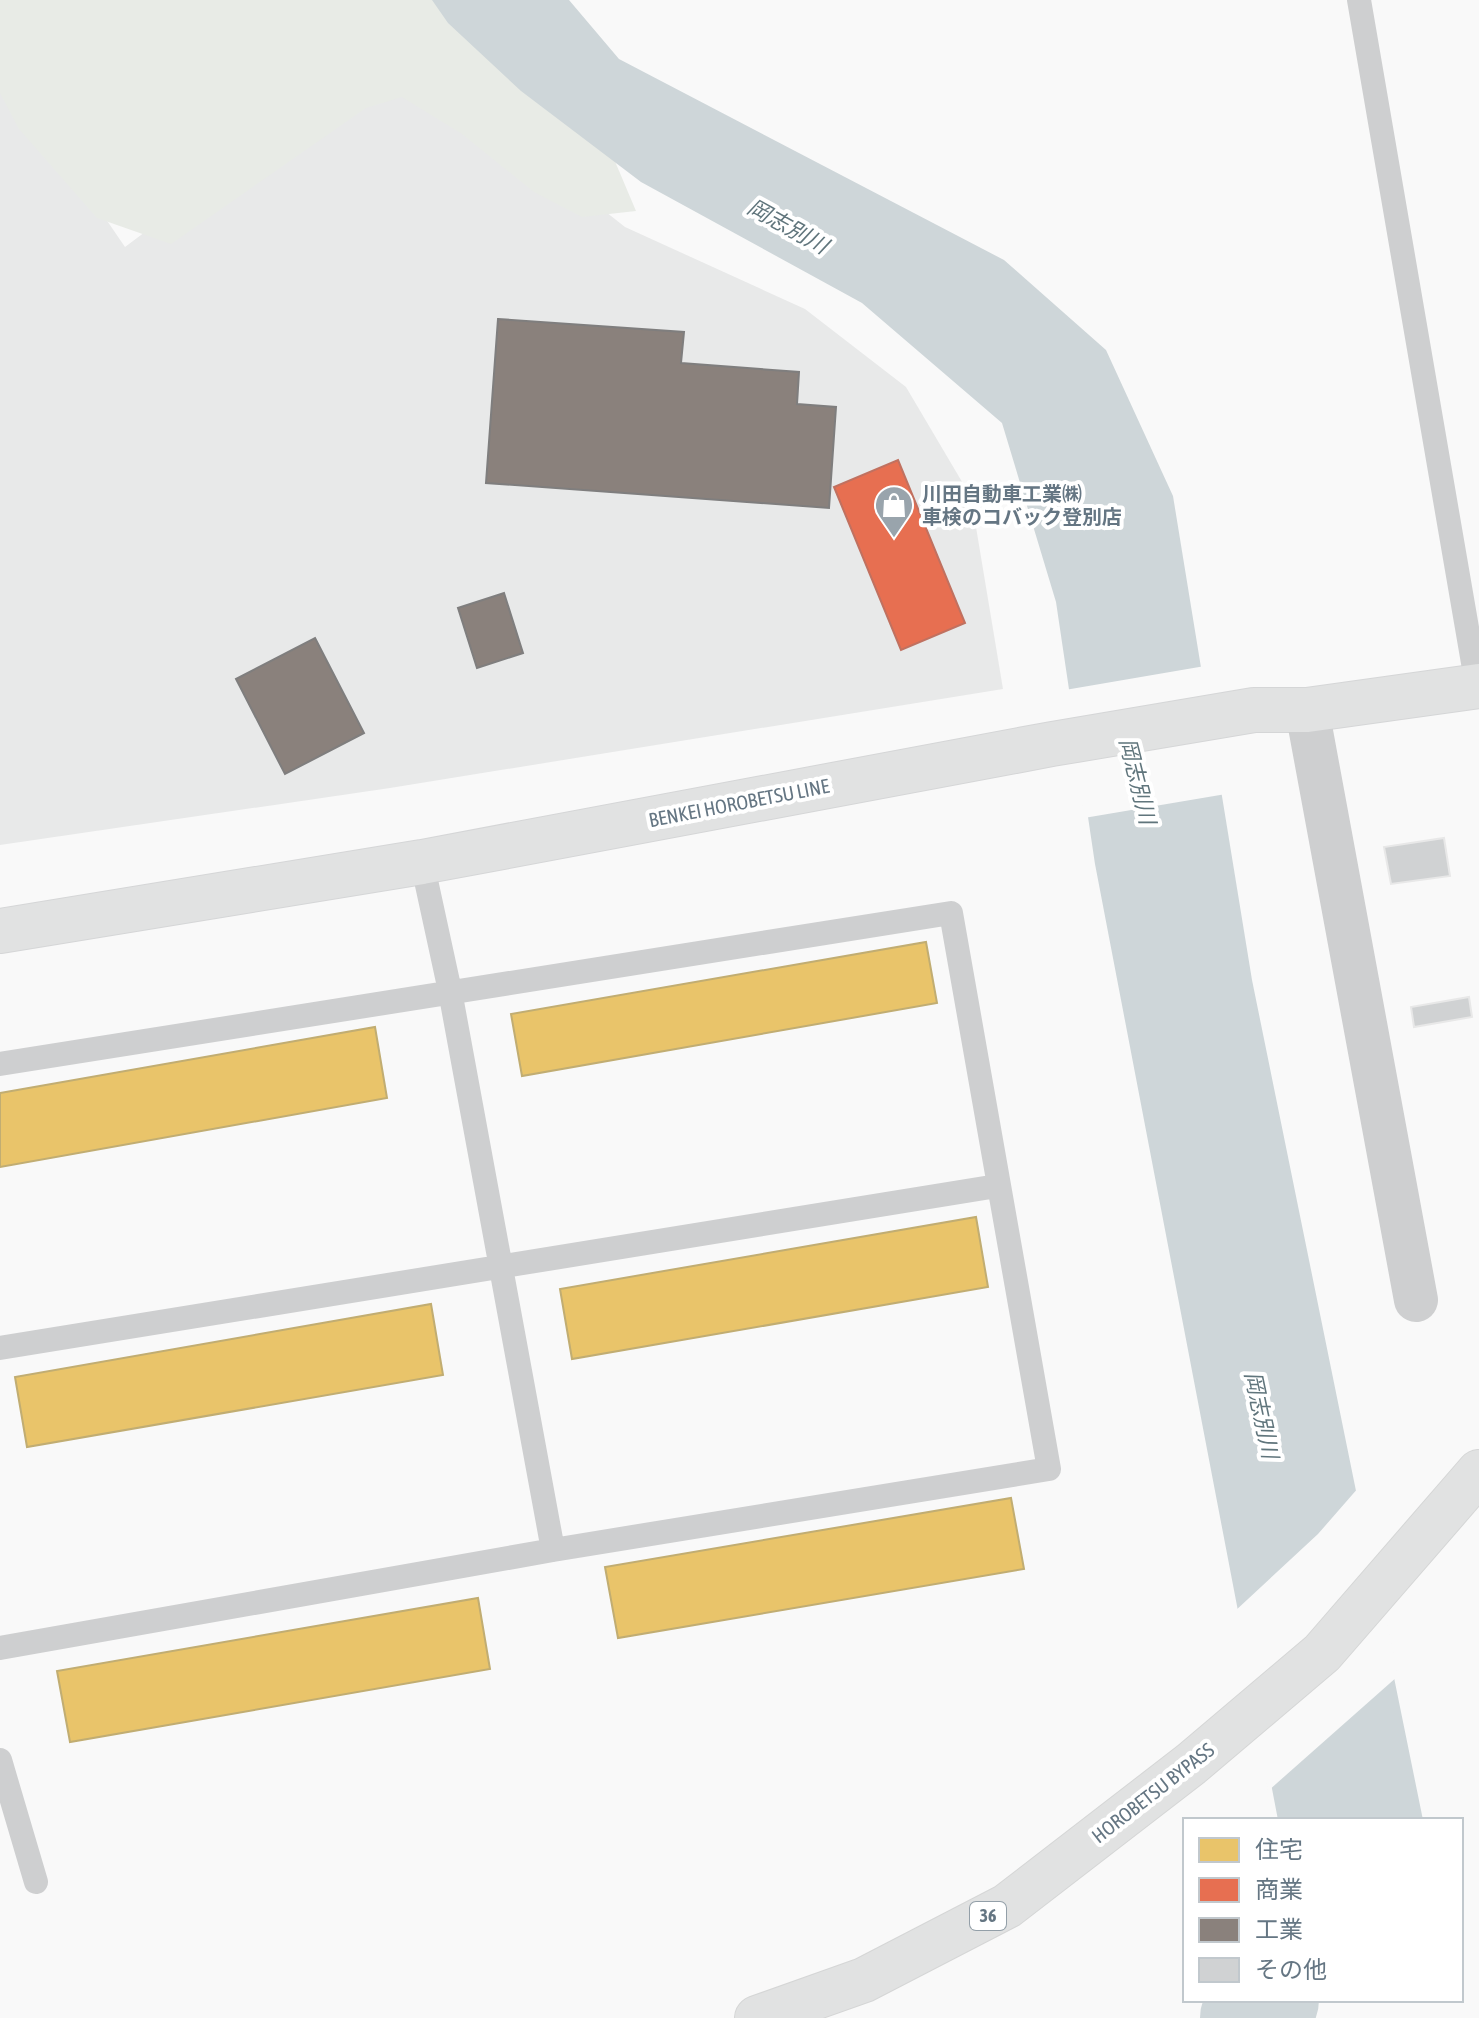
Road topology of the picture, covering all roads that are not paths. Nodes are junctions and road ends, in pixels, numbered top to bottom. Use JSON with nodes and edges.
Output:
{"nodes":[{"id":1,"x":1359,"y":0,"type":"edge"},
{"id":2,"x":1478,"y":686,"type":"edge"},
{"id":3,"x":1307,"y":710,"type":"junction"},
{"id":4,"x":422,"y":862,"type":"junction"},
{"id":5,"x":0,"y":931,"type":"edge"},
{"id":6,"x":450,"y":991,"type":"junction"},
{"id":7,"x":0,"y":1064,"type":"edge"},
{"id":8,"x":997,"y":1186,"type":"junction"},
{"id":9,"x":500,"y":1267,"type":"junction"},
{"id":10,"x":1416,"y":1300,"type":"dead end"},
{"id":11,"x":0,"y":1348,"type":"edge"},
{"id":12,"x":1479,"y":1472,"type":"edge"},
{"id":13,"x":553,"y":1550,"type":"junction"},
{"id":14,"x":0,"y":1648,"type":"edge"},
{"id":15,"x":0,"y":1760,"type":"edge"},
{"id":16,"x":36,"y":1882,"type":"dead end"},
{"id":17,"x":757,"y":2018,"type":"edge"}],
"edges":[{"from":1,"to":2,"type":"lane"},
{"from":2,"to":3,"type":"main road","name":"BENKEI HOROBETSU LINE"},
{"from":3,"to":4,"type":"main road","name":"BENKEI HOROBETSU LINE"},
{"from":3,"to":10,"type":"street"},
{"from":4,"to":5,"type":"main road","name":"BENKEI HOROBETSU LINE"},
{"from":4,"to":6,"type":"lane"},
{"from":6,"to":7,"type":"lane"},
{"from":6,"to":8,"type":"lane"},
{"from":6,"to":9,"type":"lane"},
{"from":8,"to":9,"type":"lane"},
{"from":8,"to":13,"type":"lane"},
{"from":9,"to":11,"type":"lane"},
{"from":9,"to":13,"type":"lane"},
{"from":12,"to":17,"type":"main road","name":"HOROBETSU BYPASS","number":"36"},
{"from":13,"to":14,"type":"lane"},
{"from":15,"to":16,"type":"lane"}]}
